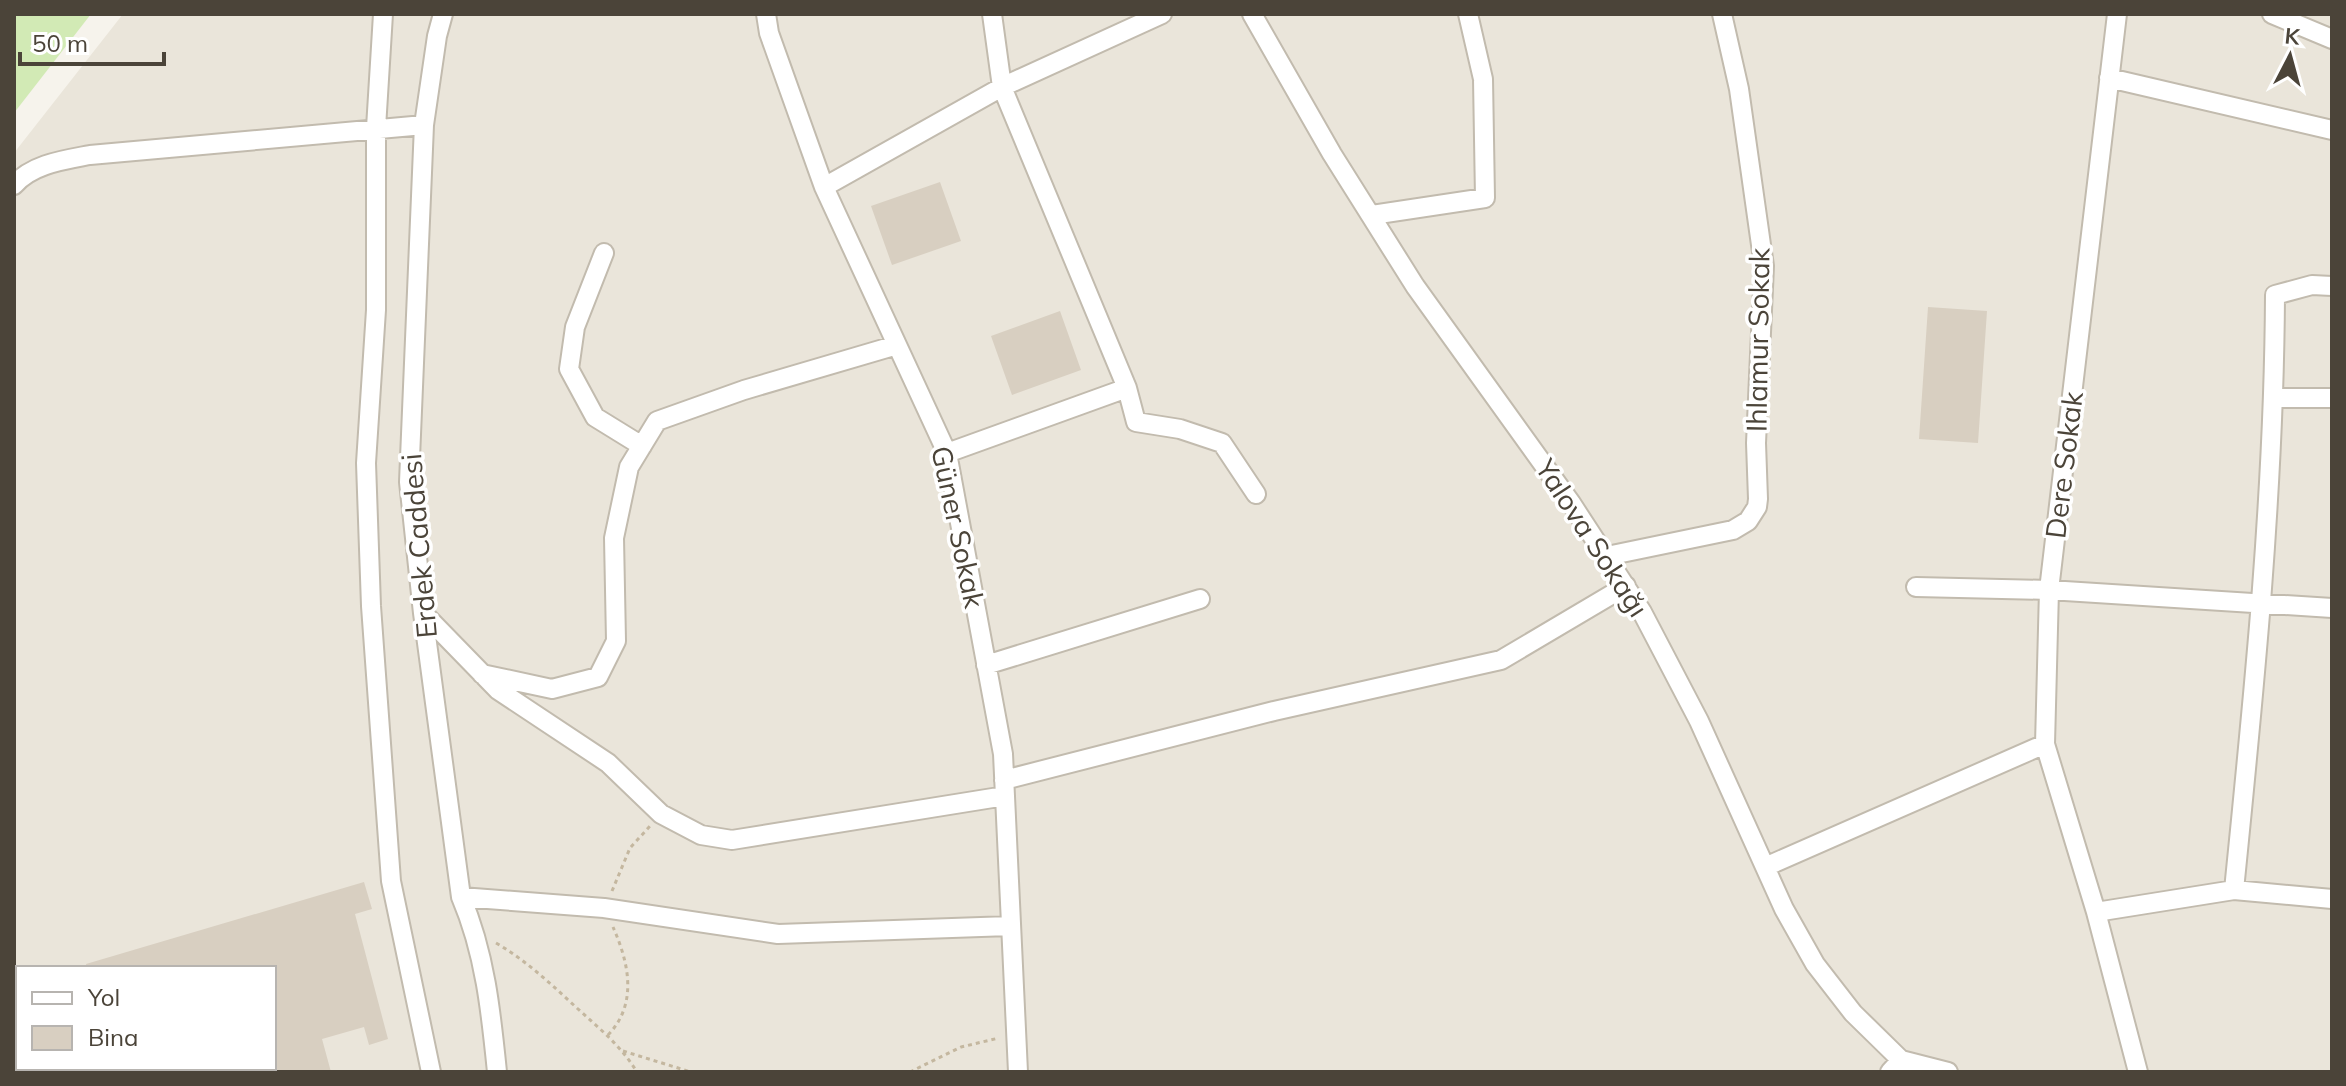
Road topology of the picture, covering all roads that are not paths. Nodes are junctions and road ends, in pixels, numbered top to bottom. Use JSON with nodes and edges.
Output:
{"nodes":[{"id":1,"x":383,"y":14,"type":"edge"},
{"id":2,"x":443,"y":14,"type":"edge"},
{"id":3,"x":766,"y":14,"type":"edge"},
{"id":4,"x":992,"y":14,"type":"edge"},
{"id":5,"x":1162,"y":14,"type":"edge"},
{"id":6,"x":1252,"y":14,"type":"edge"},
{"id":7,"x":1468,"y":14,"type":"edge"},
{"id":8,"x":1722,"y":14,"type":"edge"},
{"id":9,"x":2117,"y":14,"type":"edge"},
{"id":10,"x":2272,"y":14,"type":"edge"},
{"id":11,"x":2332,"y":39,"type":"edge"},
{"id":12,"x":2109,"y":78,"type":"junction"},
{"id":13,"x":1002,"y":87,"type":"junction"},
{"id":14,"x":424,"y":125,"type":"junction"},
{"id":15,"x":376,"y":128,"type":"junction"},
{"id":16,"x":2332,"y":130,"type":"edge"},
{"id":17,"x":14,"y":185,"type":"edge"},
{"id":18,"x":824,"y":187,"type":"junction"},
{"id":19,"x":1372,"y":215,"type":"junction"},
{"id":20,"x":604,"y":253,"type":"dead end"},
{"id":21,"x":2332,"y":286,"type":"edge"},
{"id":22,"x":897,"y":345,"type":"junction"},
{"id":23,"x":1127,"y":388,"type":"junction"},
{"id":24,"x":2275,"y":398,"type":"junction"},
{"id":25,"x":2332,"y":398,"type":"edge"},
{"id":26,"x":642,"y":446,"type":"junction"},
{"id":27,"x":947,"y":453,"type":"junction"},
{"id":28,"x":1256,"y":494,"type":"dead end"},
{"id":29,"x":1607,"y":556,"type":"junction"},
{"id":30,"x":1626,"y":586,"type":"junction"},
{"id":31,"x":1916,"y":587,"type":"dead end"},
{"id":32,"x":2049,"y":590,"type":"junction"},
{"id":33,"x":1200,"y":599,"type":"dead end"},
{"id":34,"x":2263,"y":604,"type":"junction"},
{"id":35,"x":2332,"y":608,"type":"edge"},
{"id":36,"x":423,"y":613,"type":"junction"},
{"id":37,"x":986,"y":665,"type":"junction"},
{"id":38,"x":479,"y":673,"type":"junction"},
{"id":39,"x":2045,"y":744,"type":"junction"},
{"id":40,"x":1005,"y":788,"type":"junction"},
{"id":41,"x":1765,"y":867,"type":"junction"},
{"id":42,"x":2234,"y":890,"type":"junction"},
{"id":43,"x":461,"y":897,"type":"junction"},
{"id":44,"x":2332,"y":899,"type":"edge"},
{"id":45,"x":2096,"y":912,"type":"junction"},
{"id":46,"x":1010,"y":926,"type":"junction"},
{"id":47,"x":1900,"y":1068,"type":"edge"},
{"id":48,"x":431,"y":1072,"type":"edge"},
{"id":49,"x":497,"y":1072,"type":"edge"},
{"id":50,"x":1018,"y":1072,"type":"edge"},
{"id":51,"x":1948,"y":1072,"type":"edge"},
{"id":52,"x":2138,"y":1072,"type":"edge"}],
"edges":[{"from":1,"to":15,"type":"street","name":"Erdek Caddesi"},
{"from":2,"to":14,"type":"street","name":"Erdek Caddesi"},
{"from":3,"to":18,"type":"street","name":"Güner Sokak"},
{"from":4,"to":13,"type":"street"},
{"from":5,"to":13,"type":"street"},
{"from":6,"to":19,"type":"street","name":"Yalova Sokağı"},
{"from":7,"to":19,"type":"street"},
{"from":8,"to":29,"type":"street","name":"Ihlamur Sokak"},
{"from":9,"to":12,"type":"street","name":"Dere Sokak"},
{"from":10,"to":11,"type":"street"},
{"from":12,"to":16,"type":"street"},
{"from":12,"to":32,"type":"street","name":"Dere Sokak"},
{"from":13,"to":18,"type":"street"},
{"from":13,"to":23,"type":"street"},
{"from":14,"to":15,"type":"street"},
{"from":14,"to":36,"type":"street","name":"Erdek Caddesi"},
{"from":15,"to":17,"type":"street"},
{"from":15,"to":48,"type":"street","name":"Erdek Caddesi"},
{"from":18,"to":22,"type":"street","name":"Güner Sokak"},
{"from":19,"to":29,"type":"street","name":"Yalova Sokağı"},
{"from":20,"to":26,"type":"street"},
{"from":21,"to":24,"type":"street"},
{"from":22,"to":26,"type":"street"},
{"from":22,"to":27,"type":"street","name":"Güner Sokak"},
{"from":23,"to":27,"type":"street"},
{"from":23,"to":28,"type":"street"},
{"from":24,"to":25,"type":"street"},
{"from":24,"to":34,"type":"street"},
{"from":26,"to":38,"type":"street"},
{"from":27,"to":37,"type":"street","name":"Güner Sokak"},
{"from":29,"to":30,"type":"street","name":"Yalova Sokağı"},
{"from":30,"to":40,"type":"street"},
{"from":30,"to":41,"type":"street","name":"Yalova Sokağı"},
{"from":31,"to":32,"type":"street"},
{"from":32,"to":34,"type":"street"},
{"from":32,"to":39,"type":"street","name":"Dere Sokak"},
{"from":33,"to":37,"type":"street"},
{"from":34,"to":35,"type":"street"},
{"from":34,"to":42,"type":"street"},
{"from":36,"to":38,"type":"street"},
{"from":36,"to":43,"type":"street","name":"Erdek Caddesi"},
{"from":37,"to":40,"type":"street","name":"Güner Sokak"},
{"from":38,"to":40,"type":"street"},
{"from":39,"to":41,"type":"street"},
{"from":39,"to":45,"type":"street","name":"Dere Sokak"},
{"from":40,"to":46,"type":"street","name":"Güner Sokak"},
{"from":41,"to":47,"type":"street","name":"Yalova Sokağı"},
{"from":42,"to":44,"type":"street"},
{"from":42,"to":45,"type":"street"},
{"from":43,"to":46,"type":"street"},
{"from":43,"to":49,"type":"street","name":"Erdek Caddesi"},
{"from":45,"to":52,"type":"street","name":"Dere Sokak"},
{"from":46,"to":50,"type":"street","name":"Güner Sokak"},
{"from":47,"to":51,"type":"street"}]}
